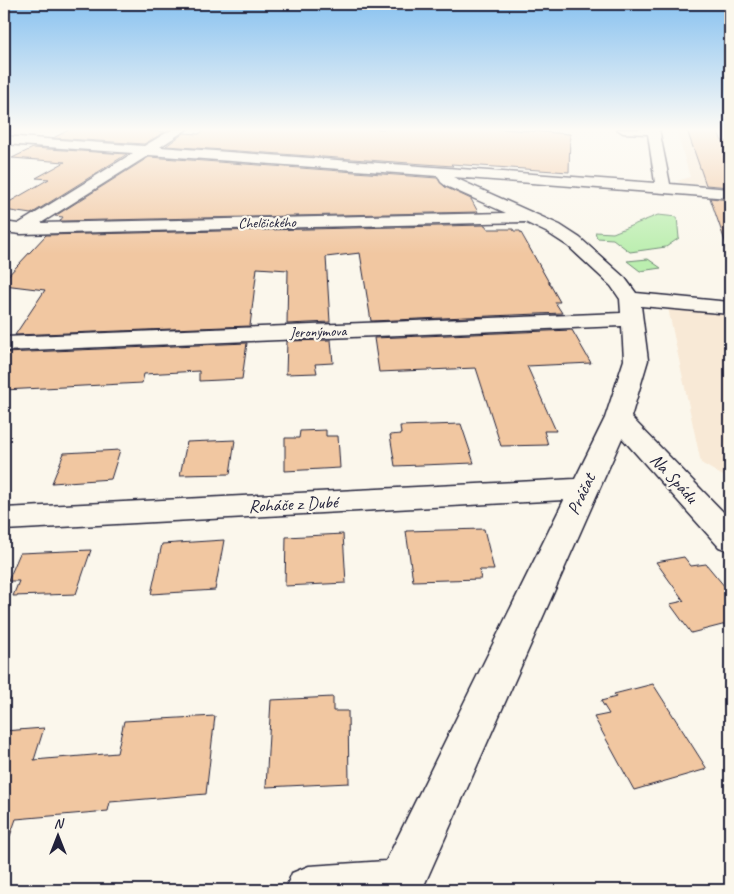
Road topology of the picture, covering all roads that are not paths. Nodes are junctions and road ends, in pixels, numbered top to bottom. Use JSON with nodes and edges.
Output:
{"nodes":[{"id":1,"x":114,"y":171,"type":"edge"},
{"id":2,"x":426,"y":171,"type":"edge"},
{"id":3,"x":660,"y":171,"type":"edge"},
{"id":4,"x":444,"y":172,"type":"junction"},
{"id":5,"x":663,"y":188,"type":"junction"},
{"id":6,"x":730,"y":193,"type":"edge"},
{"id":7,"x":530,"y":218,"type":"junction"},
{"id":8,"x":4,"y":227,"type":"edge"},
{"id":9,"x":21,"y":229,"type":"junction"},
{"id":10,"x":4,"y":240,"type":"edge"},
{"id":11,"x":730,"y":308,"type":"edge"},
{"id":12,"x":631,"y":309,"type":"junction"},
{"id":13,"x":4,"y":344,"type":"edge"},
{"id":14,"x":618,"y":418,"type":"junction"},
{"id":15,"x":583,"y":489,"type":"junction"},
{"id":16,"x":4,"y":519,"type":"edge"},
{"id":17,"x":730,"y":539,"type":"edge"},
{"id":18,"x":399,"y":887,"type":"edge"},
{"id":19,"x":309,"y":890,"type":"edge"}],
"edges":[{"from":1,"to":9,"type":"street"},
{"from":2,"to":4,"type":"street"},
{"from":3,"to":5,"type":"street"},
{"from":4,"to":5,"type":"street"},
{"from":4,"to":7,"type":"street"},
{"from":5,"to":6,"type":"street"},
{"from":7,"to":9,"type":"street","name":"Chelčického"},
{"from":7,"to":12,"type":"street"},
{"from":8,"to":9,"type":"street","name":"Chelčického"},
{"from":9,"to":10,"type":"street"},
{"from":11,"to":12,"type":"street","name":"Jeronýmova"},
{"from":12,"to":13,"type":"street","name":"Jeronýmova"},
{"from":12,"to":14,"type":"street","name":"Práčat"},
{"from":14,"to":15,"type":"street","name":"Práčat"},
{"from":14,"to":17,"type":"street","name":"Na Spádu"},
{"from":15,"to":16,"type":"street","name":"Roháče z Dubé"},
{"from":15,"to":18,"type":"street","name":"Práčat"},
{"from":18,"to":19,"type":"street"}]}
